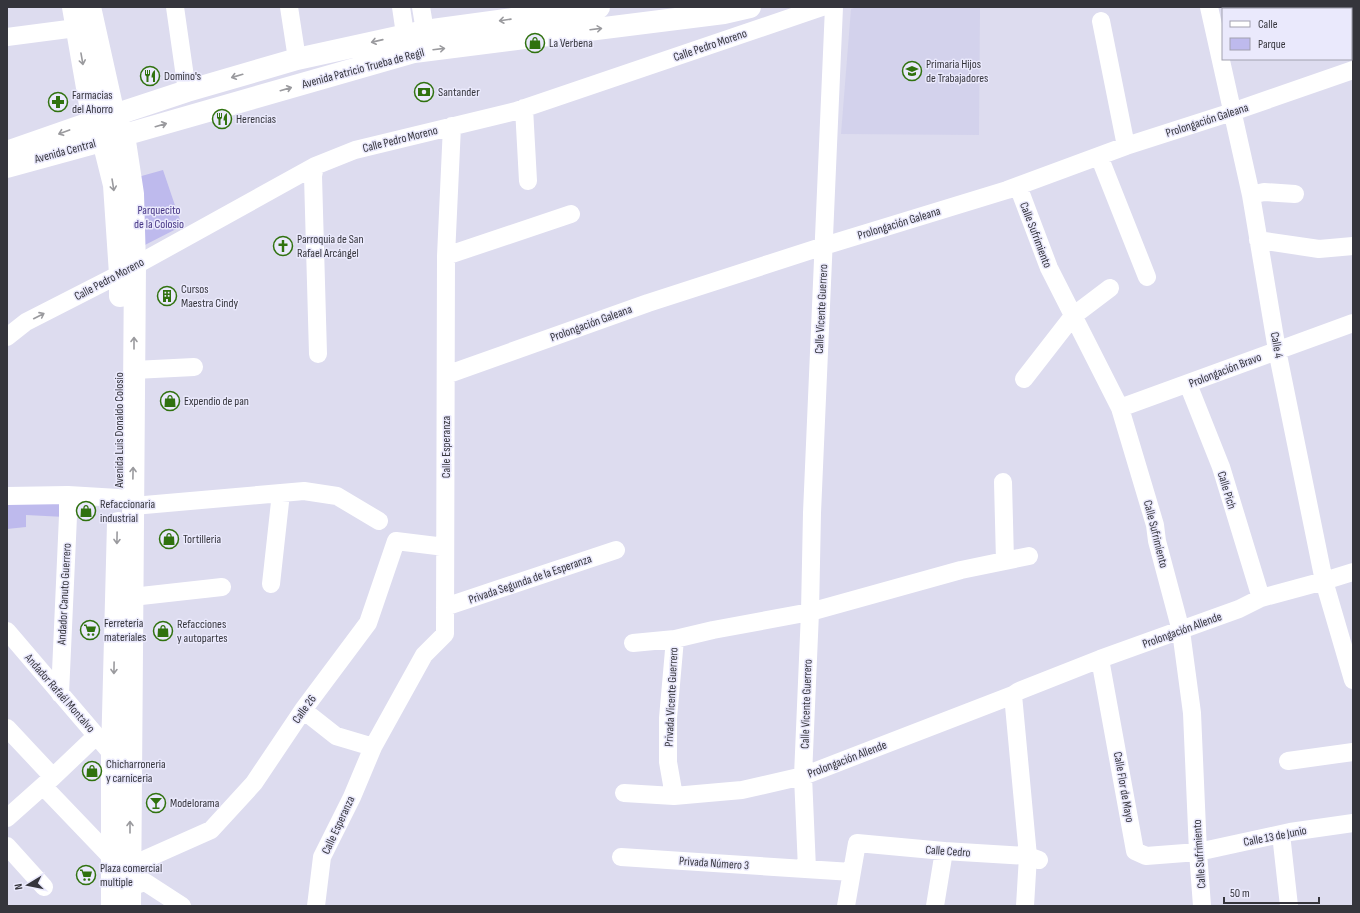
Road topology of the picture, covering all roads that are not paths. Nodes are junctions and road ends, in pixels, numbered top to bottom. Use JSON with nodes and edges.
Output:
{"nodes":[{"id":1,"x":73,"y":7,"type":"edge"},
{"id":2,"x":90,"y":7,"type":"edge"},
{"id":3,"x":175,"y":7,"type":"edge"},
{"id":4,"x":289,"y":7,"type":"edge"},
{"id":5,"x":401,"y":7,"type":"edge"},
{"id":6,"x":422,"y":7,"type":"edge"},
{"id":7,"x":599,"y":7,"type":"edge"},
{"id":8,"x":750,"y":7,"type":"edge"},
{"id":9,"x":822,"y":7,"type":"edge"},
{"id":10,"x":834,"y":7,"type":"edge"},
{"id":11,"x":1209,"y":7,"type":"edge"},
{"id":12,"x":537,"y":11,"type":"edge"},
{"id":13,"x":724,"y":13,"type":"junction"},
{"id":14,"x":1101,"y":22,"type":"dead end"},
{"id":15,"x":76,"y":28,"type":"junction"},
{"id":16,"x":415,"y":33,"type":"junction"},
{"id":17,"x":7,"y":36,"type":"edge"},
{"id":18,"x":729,"y":38,"type":"junction"},
{"id":19,"x":297,"y":59,"type":"junction"},
{"id":20,"x":1353,"y":70,"type":"edge"},
{"id":21,"x":187,"y":91,"type":"junction"},
{"id":22,"x":524,"y":108,"type":"junction"},
{"id":23,"x":1232,"y":112,"type":"junction"},
{"id":24,"x":114,"y":115,"type":"junction"},
{"id":25,"x":452,"y":126,"type":"junction"},
{"id":26,"x":98,"y":131,"type":"junction"},
{"id":27,"x":124,"y":135,"type":"junction"},
{"id":28,"x":1126,"y":146,"type":"junction"},
{"id":29,"x":7,"y":152,"type":"edge"},
{"id":30,"x":1099,"y":156,"type":"junction"},
{"id":31,"x":315,"y":166,"type":"junction"},
{"id":32,"x":7,"y":167,"type":"edge"},
{"id":33,"x":528,"y":181,"type":"dead end"},
{"id":34,"x":1018,"y":186,"type":"junction"},
{"id":35,"x":1295,"y":194,"type":"dead end"},
{"id":36,"x":1251,"y":195,"type":"junction"},
{"id":37,"x":571,"y":214,"type":"dead end"},
{"id":38,"x":1258,"y":240,"type":"junction"},
{"id":39,"x":824,"y":246,"type":"junction"},
{"id":40,"x":1353,"y":246,"type":"edge"},
{"id":41,"x":446,"y":256,"type":"junction"},
{"id":42,"x":127,"y":270,"type":"junction"},
{"id":43,"x":1147,"y":277,"type":"dead end"},
{"id":44,"x":1110,"y":288,"type":"dead end"},
{"id":45,"x":1073,"y":316,"type":"junction"},
{"id":46,"x":1353,"y":323,"type":"edge"},
{"id":47,"x":7,"y":337,"type":"edge"},
{"id":48,"x":1277,"y":350,"type":"junction"},
{"id":49,"x":318,"y":354,"type":"dead end"},
{"id":50,"x":194,"y":368,"type":"dead end"},
{"id":51,"x":134,"y":370,"type":"junction"},
{"id":52,"x":446,"y":375,"type":"junction"},
{"id":53,"x":1024,"y":379,"type":"dead end"},
{"id":54,"x":1188,"y":384,"type":"junction"},
{"id":55,"x":1120,"y":408,"type":"junction"},
{"id":56,"x":1003,"y":482,"type":"dead end"},
{"id":57,"x":281,"y":493,"type":"junction"},
{"id":58,"x":68,"y":495,"type":"junction"},
{"id":59,"x":7,"y":496,"type":"edge"},
{"id":60,"x":125,"y":502,"type":"junction"},
{"id":61,"x":379,"y":521,"type":"dead end"},
{"id":62,"x":445,"y":547,"type":"junction"},
{"id":63,"x":616,"y":550,"type":"dead end"},
{"id":64,"x":1029,"y":556,"type":"dead end"},
{"id":65,"x":1006,"y":561,"type":"junction"},
{"id":66,"x":1353,"y":572,"type":"edge"},
{"id":67,"x":1324,"y":581,"type":"junction"},
{"id":68,"x":271,"y":584,"type":"dead end"},
{"id":69,"x":222,"y":587,"type":"dead end"},
{"id":70,"x":132,"y":597,"type":"junction"},
{"id":71,"x":1261,"y":598,"type":"junction"},
{"id":72,"x":445,"y":607,"type":"junction"},
{"id":73,"x":810,"y":612,"type":"junction"},
{"id":74,"x":123,"y":625,"type":"junction"},
{"id":75,"x":1181,"y":631,"type":"junction"},
{"id":76,"x":7,"y":632,"type":"edge"},
{"id":77,"x":675,"y":639,"type":"junction"},
{"id":78,"x":633,"y":643,"type":"dead end"},
{"id":79,"x":1100,"y":659,"type":"junction"},
{"id":80,"x":1353,"y":680,"type":"edge"},
{"id":81,"x":60,"y":694,"type":"junction"},
{"id":82,"x":1014,"y":695,"type":"junction"},
{"id":83,"x":303,"y":710,"type":"junction"},
{"id":84,"x":7,"y":728,"type":"edge"},
{"id":85,"x":96,"y":736,"type":"junction"},
{"id":86,"x":373,"y":747,"type":"junction"},
{"id":87,"x":1353,"y":752,"type":"edge"},
{"id":88,"x":112,"y":754,"type":"junction"},
{"id":89,"x":1288,"y":761,"type":"dead end"},
{"id":90,"x":803,"y":776,"type":"junction"},
{"id":91,"x":48,"y":782,"type":"junction"},
{"id":92,"x":624,"y":793,"type":"dead end"},
{"id":93,"x":674,"y":796,"type":"junction"},
{"id":94,"x":7,"y":818,"type":"edge"},
{"id":95,"x":1353,"y":823,"type":"edge"},
{"id":96,"x":1281,"y":834,"type":"junction"},
{"id":97,"x":7,"y":846,"type":"edge"},
{"id":98,"x":944,"y":851,"type":"junction"},
{"id":99,"x":1198,"y":852,"type":"junction"},
{"id":100,"x":621,"y":857,"type":"dead end"},
{"id":101,"x":1034,"y":858,"type":"junction"},
{"id":102,"x":807,"y":869,"type":"junction"},
{"id":103,"x":852,"y":872,"type":"junction"},
{"id":104,"x":125,"y":879,"type":"edge"},
{"id":105,"x":44,"y":887,"type":"dead end"},
{"id":106,"x":112,"y":906,"type":"edge"},
{"id":107,"x":182,"y":906,"type":"edge"},
{"id":108,"x":316,"y":906,"type":"edge"},
{"id":109,"x":846,"y":906,"type":"edge"},
{"id":110,"x":935,"y":906,"type":"edge"},
{"id":111,"x":1025,"y":906,"type":"edge"},
{"id":112,"x":1202,"y":906,"type":"edge"},
{"id":113,"x":1288,"y":906,"type":"edge"}],
"edges":[{"from":1,"to":15,"type":"main road","name":"Avenida Luis Donaldo Colosio"},
{"from":2,"to":24,"type":"main road"},
{"from":3,"to":21,"type":"street"},
{"from":4,"to":19,"type":"street"},
{"from":5,"to":16,"type":"street"},
{"from":6,"to":16,"type":"street"},
{"from":7,"to":12,"type":"main road","name":"Avenida Patricio Trueba de Regil"},
{"from":8,"to":13,"type":"main road","name":"Avenida Patricio Trueba de Regil"},
{"from":9,"to":18,"type":"street","name":"Calle Pedro Moreno"},
{"from":10,"to":39,"type":"street","name":"Calle Vicente Guerrero"},
{"from":11,"to":23,"type":"street","name":"Calle 4"},
{"from":12,"to":16,"type":"main road","name":"Avenida Patricio Trueba de Regil","one_way":true},
{"from":13,"to":18,"type":"street"},
{"from":27,"to":13,"type":"main road","name":"Avenida Patricio Trueba de Regil","one_way":true},
{"from":14,"to":28,"type":"street"},
{"from":15,"to":17,"type":"street"},
{"from":15,"to":26,"type":"main road","name":"Avenida Luis Donaldo Colosio","one_way":true},
{"from":16,"to":19,"type":"main road","name":"Avenida Patricio Trueba de Regil","one_way":true},
{"from":18,"to":22,"type":"street","name":"Calle Pedro Moreno"},
{"from":19,"to":21,"type":"main road","name":"Avenida Patricio Trueba de Regil","one_way":true},
{"from":20,"to":23,"type":"street","name":"Prolongación Galeana"},
{"from":21,"to":24,"type":"main road","name":"Avenida Patricio Trueba de Regil"},
{"from":22,"to":25,"type":"street","name":"Calle Pedro Moreno"},
{"from":22,"to":33,"type":"street"},
{"from":23,"to":28,"type":"street","name":"Prolongación Galeana"},
{"from":23,"to":36,"type":"street","name":"Calle 4"},
{"from":24,"to":26,"type":"main road","name":"Avenida Central"},
{"from":24,"to":27,"type":"main road"},
{"from":25,"to":31,"type":"street","name":"Calle Pedro Moreno"},
{"from":25,"to":41,"type":"street","name":"Calle Esperanza"},
{"from":26,"to":27,"type":"main road","name":"Avenida Central"},
{"from":26,"to":29,"type":"main road","name":"Avenida Central","one_way":true},
{"from":26,"to":32,"type":"main road","name":"Avenida Central"},
{"from":26,"to":42,"type":"main road","name":"Avenida Luis Donaldo Colosio","one_way":true},
{"from":27,"to":42,"type":"main road"},
{"from":28,"to":30,"type":"street","name":"Prolongación Galeana"},
{"from":30,"to":34,"type":"street","name":"Prolongación Galeana"},
{"from":30,"to":43,"type":"street"},
{"from":31,"to":42,"type":"street","name":"Calle Pedro Moreno"},
{"from":31,"to":49,"type":"street"},
{"from":34,"to":39,"type":"street","name":"Prolongación Galeana"},
{"from":34,"to":45,"type":"street","name":"Calle Sufrimiento"},
{"from":35,"to":36,"type":"street"},
{"from":36,"to":38,"type":"street","name":"Calle 4"},
{"from":37,"to":41,"type":"street"},
{"from":38,"to":40,"type":"street"},
{"from":38,"to":48,"type":"street","name":"Calle 4"},
{"from":39,"to":52,"type":"street","name":"Prolongación Galeana"},
{"from":39,"to":73,"type":"street","name":"Calle Vicente Guerrero"},
{"from":41,"to":52,"type":"street","name":"Calle Esperanza"},
{"from":47,"to":42,"type":"street","name":"Calle Pedro Moreno","one_way":true},
{"from":51,"to":42,"type":"main road","one_way":true},
{"from":42,"to":60,"type":"main road","name":"Avenida Luis Donaldo Colosio"},
{"from":44,"to":45,"type":"street"},
{"from":45,"to":53,"type":"street"},
{"from":45,"to":55,"type":"street","name":"Calle Sufrimiento"},
{"from":46,"to":48,"type":"street","name":"Prolongación Bravo"},
{"from":48,"to":54,"type":"street","name":"Prolongación Bravo"},
{"from":48,"to":67,"type":"street","name":"Calle 4"},
{"from":50,"to":51,"type":"street"},
{"from":60,"to":51,"type":"main road","one_way":true},
{"from":52,"to":62,"type":"street","name":"Calle Esperanza"},
{"from":54,"to":55,"type":"street","name":"Prolongación Bravo"},
{"from":54,"to":71,"type":"street","name":"Calle Pich"},
{"from":55,"to":75,"type":"street","name":"Calle Sufrimiento"},
{"from":56,"to":65,"type":"street"},
{"from":57,"to":60,"type":"street"},
{"from":57,"to":61,"type":"street"},
{"from":57,"to":68,"type":"street"},
{"from":58,"to":59,"type":"street"},
{"from":58,"to":60,"type":"street"},
{"from":58,"to":81,"type":"street","name":"Andador Canuto Guerrero"},
{"from":60,"to":70,"type":"main road"},
{"from":60,"to":74,"type":"main road","name":"Avenida Luis Donaldo Colosio","one_way":true},
{"from":62,"to":72,"type":"street","name":"Calle Esperanza"},
{"from":62,"to":83,"type":"street","name":"Calle 26"},
{"from":63,"to":72,"type":"street","name":"Privada Segunda de la Esperanza"},
{"from":64,"to":65,"type":"street"},
{"from":65,"to":73,"type":"street"},
{"from":66,"to":67,"type":"street","name":"Prolongación Allende"},
{"from":67,"to":71,"type":"street","name":"Prolongación Allende"},
{"from":67,"to":80,"type":"street","name":"Calle 4"},
{"from":69,"to":70,"type":"street"},
{"from":70,"to":74,"type":"main road"},
{"from":71,"to":75,"type":"street","name":"Prolongación Allende"},
{"from":72,"to":86,"type":"street","name":"Calle Esperanza"},
{"from":73,"to":77,"type":"street"},
{"from":73,"to":90,"type":"street","name":"Calle Vicente Guerrero"},
{"from":74,"to":88,"type":"main road","name":"Avenida Luis Donaldo Colosio","one_way":true},
{"from":104,"to":74,"type":"main road","one_way":true},
{"from":75,"to":79,"type":"street","name":"Prolongación Allende"},
{"from":75,"to":99,"type":"street","name":"Calle Sufrimiento"},
{"from":76,"to":81,"type":"street","name":"Andador Rafaél Montalvo"},
{"from":77,"to":78,"type":"street","name":"Privada Vicente Guerrero"},
{"from":77,"to":93,"type":"street","name":"Privada Vicente Guerrero"},
{"from":79,"to":82,"type":"street","name":"Prolongación Allende"},
{"from":79,"to":99,"type":"street","name":"Calle Flor de Mayo"},
{"from":81,"to":85,"type":"street","name":"Andador Rafaél Montalvo"},
{"from":82,"to":90,"type":"street","name":"Prolongación Allende"},
{"from":82,"to":101,"type":"street"},
{"from":83,"to":86,"type":"street"},
{"from":83,"to":104,"type":"street","name":"Calle 26"},
{"from":84,"to":91,"type":"street"},
{"from":85,"to":88,"type":"street","name":"Andador Rafaél Montalvo"},
{"from":85,"to":91,"type":"street"},
{"from":86,"to":108,"type":"street","name":"Calle Esperanza"},
{"from":87,"to":89,"type":"street"},
{"from":88,"to":104,"type":"main road","name":"Avenida Luis Donaldo Colosio"},
{"from":90,"to":93,"type":"street","name":"Prolongación Allende"},
{"from":90,"to":102,"type":"street","name":"Calle Vicente Guerrero"},
{"from":91,"to":94,"type":"street"},
{"from":91,"to":104,"type":"street"},
{"from":92,"to":93,"type":"street","name":"Prolongación Allende"},
{"from":95,"to":96,"type":"street","name":"Calle 13 de Junio"},
{"from":96,"to":99,"type":"street","name":"Calle 13 de Junio"},
{"from":96,"to":113,"type":"street"},
{"from":97,"to":105,"type":"street"},
{"from":98,"to":101,"type":"street","name":"Calle Cedro"},
{"from":98,"to":103,"type":"street","name":"Calle Cedro"},
{"from":98,"to":110,"type":"street"},
{"from":99,"to":112,"type":"street","name":"Calle Sufrimiento"},
{"from":100,"to":102,"type":"street","name":"Privada Número 3"},
{"from":101,"to":111,"type":"street"},
{"from":102,"to":103,"type":"street","name":"Privada Número 3"},
{"from":103,"to":109,"type":"street"},
{"from":104,"to":106,"type":"main road","name":"Avenida Luis Donaldo Colosio"},
{"from":104,"to":107,"type":"street"}]}
